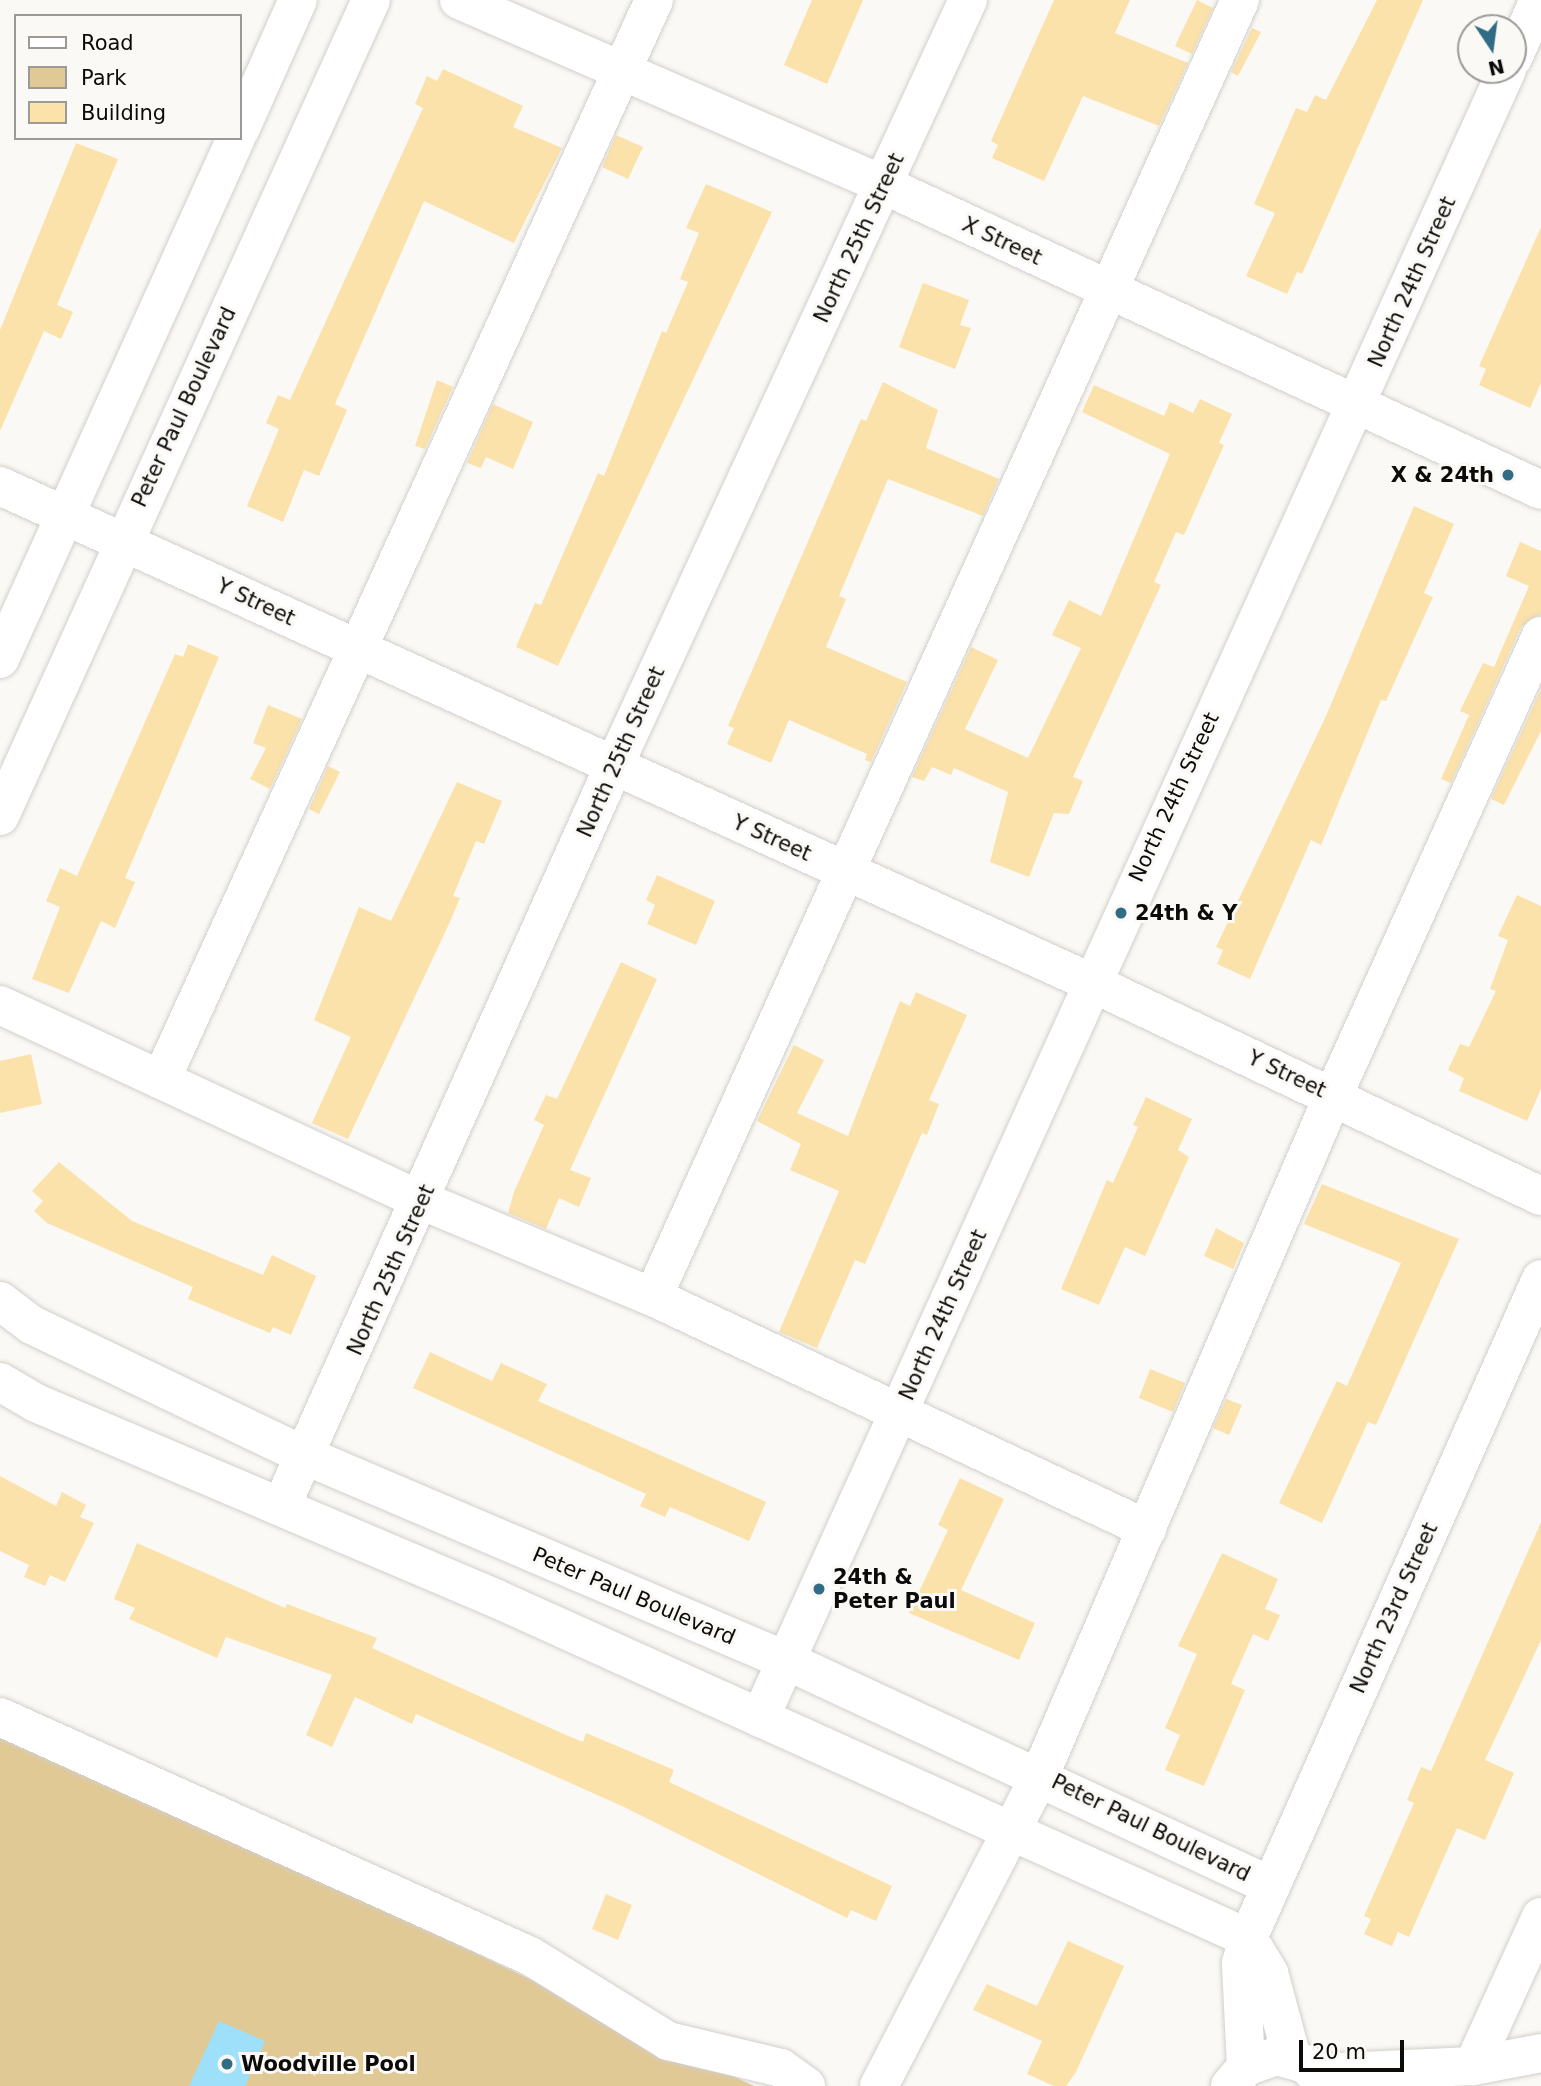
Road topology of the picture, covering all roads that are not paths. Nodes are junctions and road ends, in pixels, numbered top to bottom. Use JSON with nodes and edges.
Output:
{"nodes":[{"id":1,"x":298,"y":0,"type":"edge"},
{"id":2,"x":371,"y":0,"type":"edge"},
{"id":3,"x":459,"y":0,"type":"edge"},
{"id":4,"x":654,"y":0,"type":"edge"},
{"id":5,"x":968,"y":0,"type":"edge"},
{"id":6,"x":1240,"y":0,"type":"edge"},
{"id":7,"x":1539,"y":0,"type":"edge"},
{"id":8,"x":1527,"y":27,"type":"edge"},
{"id":9,"x":622,"y":70,"type":"junction"},
{"id":10,"x":1501,"y":84,"type":"edge"},
{"id":11,"x":242,"y":126,"type":"edge"},
{"id":12,"x":235,"y":140,"type":"edge"},
{"id":13,"x":884,"y":185,"type":"junction"},
{"id":14,"x":1107,"y":289,"type":"junction"},
{"id":15,"x":1356,"y":405,"type":"junction"},
{"id":16,"x":0,"y":486,"type":"edge"},
{"id":17,"x":1541,"y":491,"type":"edge"},
{"id":18,"x":65,"y":514,"type":"junction"},
{"id":19,"x":123,"y":541,"type":"junction"},
{"id":20,"x":1541,"y":636,"type":"edge"},
{"id":21,"x":361,"y":650,"type":"junction"},
{"id":22,"x":0,"y":659,"type":"edge"},
{"id":23,"x":613,"y":768,"type":"junction"},
{"id":24,"x":0,"y":816,"type":"edge"},
{"id":25,"x":846,"y":871,"type":"junction"},
{"id":26,"x":1090,"y":982,"type":"junction"},
{"id":27,"x":0,"y":1005,"type":"edge"},
{"id":28,"x":162,"y":1080,"type":"junction"},
{"id":29,"x":1333,"y":1096,"type":"junction"},
{"id":30,"x":1541,"y":1196,"type":"edge"},
{"id":31,"x":423,"y":1201,"type":"junction"},
{"id":32,"x":1541,"y":1279,"type":"edge"},
{"id":33,"x":653,"y":1297,"type":"junction"},
{"id":34,"x":0,"y":1301,"type":"edge"},
{"id":35,"x":0,"y":1382,"type":"edge"},
{"id":36,"x":900,"y":1413,"type":"junction"},
{"id":37,"x":306,"y":1456,"type":"junction"},
{"id":38,"x":281,"y":1507,"type":"junction"},
{"id":39,"x":1147,"y":1528,"type":"junction"},
{"id":40,"x":787,"y":1661,"type":"junction"},
{"id":41,"x":0,"y":1717,"type":"edge"},
{"id":42,"x":760,"y":1718,"type":"junction"},
{"id":43,"x":1040,"y":1775,"type":"junction"},
{"id":44,"x":1011,"y":1831,"type":"junction"},
{"id":45,"x":1271,"y":1885,"type":"junction"},
{"id":46,"x":1541,"y":1917,"type":"edge"},
{"id":47,"x":1248,"y":1938,"type":"junction"},
{"id":48,"x":1541,"y":2053,"type":"edge"},
{"id":49,"x":1473,"y":2066,"type":"junction"},
{"id":50,"x":1312,"y":2072,"type":"edge"},
{"id":51,"x":1238,"y":2076,"type":"edge"},
{"id":52,"x":806,"y":2086,"type":"edge"},
{"id":53,"x":879,"y":2086,"type":"edge"},
{"id":54,"x":1430,"y":2086,"type":"edge"}],
"edges":[{"from":1,"to":11,"type":"street"},
{"from":2,"to":19,"type":"street","name":"Peter Paul Boulevard"},
{"from":3,"to":9,"type":"street","name":"X Street"},
{"from":4,"to":9,"type":"street"},
{"from":5,"to":13,"type":"street","name":"North 25th Street"},
{"from":6,"to":14,"type":"street"},
{"from":7,"to":8,"type":"street"},
{"from":9,"to":13,"type":"street","name":"X Street"},
{"from":9,"to":21,"type":"street"},
{"from":10,"to":15,"type":"street","name":"North 24th Street"},
{"from":12,"to":18,"type":"street"},
{"from":13,"to":14,"type":"street","name":"X Street"},
{"from":13,"to":23,"type":"street","name":"North 25th Street"},
{"from":14,"to":15,"type":"street","name":"X Street"},
{"from":14,"to":25,"type":"street"},
{"from":15,"to":17,"type":"street","name":"X Street"},
{"from":15,"to":26,"type":"street","name":"North 24th Street"},
{"from":16,"to":18,"type":"street","name":"Y Street"},
{"from":18,"to":19,"type":"street","name":"Y Street"},
{"from":18,"to":22,"type":"street"},
{"from":19,"to":21,"type":"street","name":"Y Street"},
{"from":19,"to":24,"type":"street","name":"Peter Paul Boulevard"},
{"from":20,"to":29,"type":"street"},
{"from":21,"to":23,"type":"street","name":"Y Street"},
{"from":21,"to":28,"type":"street"},
{"from":23,"to":25,"type":"street","name":"Y Street"},
{"from":23,"to":31,"type":"street","name":"North 25th Street"},
{"from":25,"to":26,"type":"street","name":"Y Street"},
{"from":25,"to":33,"type":"street"},
{"from":26,"to":29,"type":"street","name":"Y Street"},
{"from":26,"to":36,"type":"street","name":"North 24th Street"},
{"from":27,"to":28,"type":"street"},
{"from":28,"to":31,"type":"street"},
{"from":29,"to":30,"type":"street","name":"Y Street"},
{"from":29,"to":39,"type":"street"},
{"from":31,"to":33,"type":"street"},
{"from":31,"to":37,"type":"street","name":"North 25th Street"},
{"from":32,"to":45,"type":"street","name":"North 23rd Street"},
{"from":33,"to":36,"type":"street"},
{"from":34,"to":37,"type":"street","name":"Peter Paul Boulevard"},
{"from":35,"to":38,"type":"street"},
{"from":36,"to":39,"type":"street"},
{"from":36,"to":40,"type":"street","name":"North 24th Street"},
{"from":37,"to":38,"type":"street","name":"North 25th Street"},
{"from":37,"to":40,"type":"street","name":"Peter Paul Boulevard"},
{"from":38,"to":42,"type":"street"},
{"from":39,"to":43,"type":"street"},
{"from":40,"to":42,"type":"street","name":"North 24th Street"},
{"from":40,"to":43,"type":"street","name":"Peter Paul Boulevard"},
{"from":41,"to":52,"type":"street"},
{"from":42,"to":44,"type":"street"},
{"from":43,"to":44,"type":"street"},
{"from":43,"to":45,"type":"street","name":"Peter Paul Boulevard"},
{"from":44,"to":47,"type":"street"},
{"from":44,"to":53,"type":"street"},
{"from":45,"to":47,"type":"street","name":"North 23rd Street"},
{"from":46,"to":49,"type":"street"},
{"from":47,"to":50,"type":"street"},
{"from":47,"to":51,"type":"street","name":"North 23rd Street"},
{"from":48,"to":49,"type":"street"},
{"from":49,"to":50,"type":"street"},
{"from":49,"to":54,"type":"street"},
{"from":50,"to":51,"type":"street"}]}
